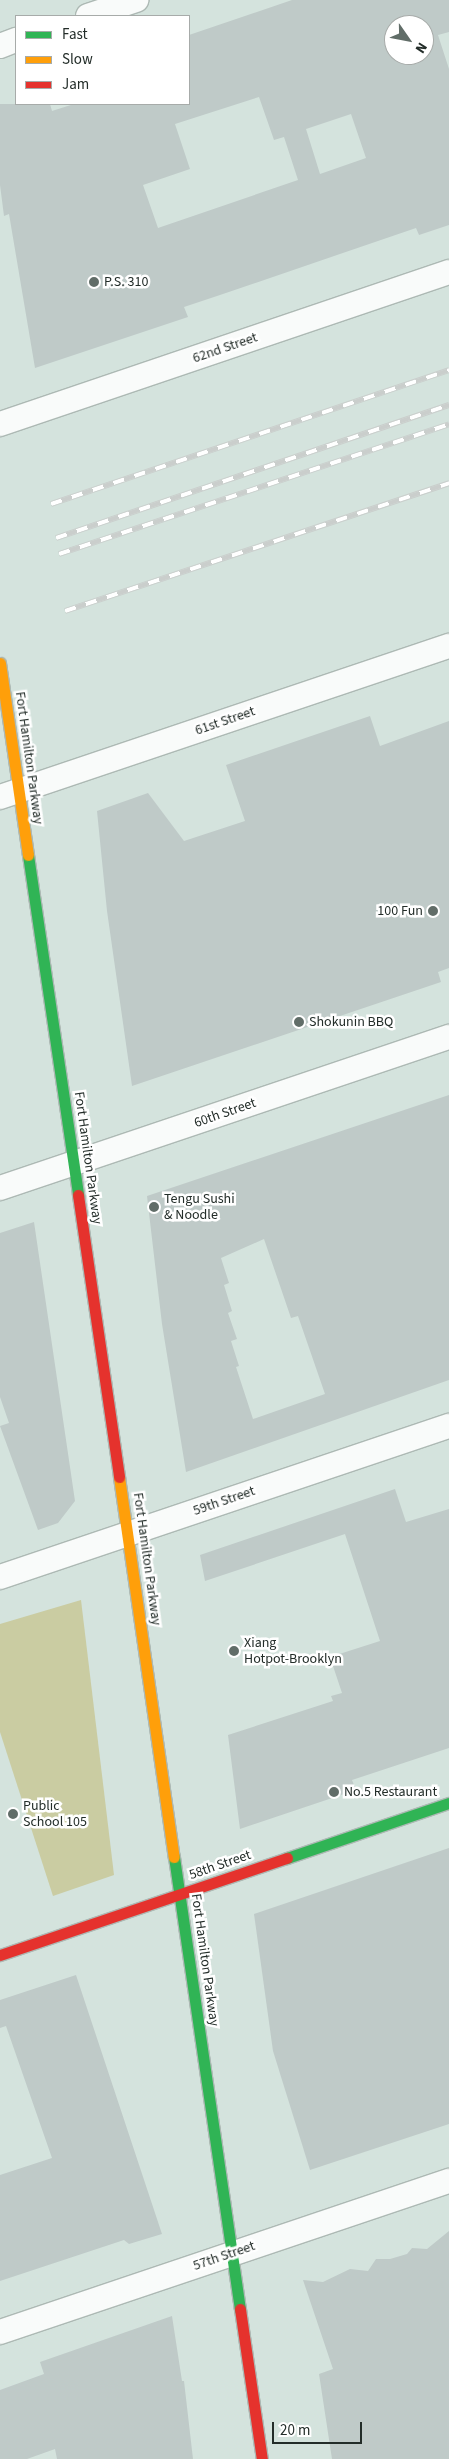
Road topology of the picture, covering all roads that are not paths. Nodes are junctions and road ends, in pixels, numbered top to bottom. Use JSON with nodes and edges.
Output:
{"nodes":[{"id":1,"x":136,"y":0,"type":"edge"},
{"id":2,"x":91,"y":15,"type":"edge"},
{"id":3,"x":15,"y":40,"type":"edge"},
{"id":4,"x":0,"y":46,"type":"edge"},
{"id":5,"x":449,"y":272,"type":"edge"},
{"id":6,"x":0,"y":424,"type":"edge"},
{"id":7,"x":449,"y":646,"type":"edge"},
{"id":8,"x":0,"y":663,"type":"edge"},
{"id":9,"x":9,"y":794,"type":"edge"},
{"id":10,"x":449,"y":1037,"type":"edge"},
{"id":11,"x":74,"y":1164,"type":"junction"},
{"id":12,"x":0,"y":1188,"type":"edge"},
{"id":13,"x":449,"y":1426,"type":"edge"},
{"id":14,"x":128,"y":1534,"type":"junction"},
{"id":15,"x":1,"y":1574,"type":"edge"},
{"id":16,"x":449,"y":1804,"type":"edge"},
{"id":17,"x":181,"y":1894,"type":"junction"},
{"id":18,"x":0,"y":1955,"type":"edge"},
{"id":19,"x":449,"y":2180,"type":"edge"},
{"id":20,"x":232,"y":2254,"type":"junction"},
{"id":21,"x":0,"y":2332,"type":"edge"},
{"id":22,"x":262,"y":2459,"type":"edge"}],
"edges":[{"from":1,"to":2,"type":"street"},
{"from":3,"to":4,"type":"street"},
{"from":5,"to":6,"type":"street","name":"62nd Street"},
{"from":7,"to":9,"type":"street","name":"61st Street"},
{"from":8,"to":9,"type":"main road","name":"Fort Hamilton Parkway"},
{"from":9,"to":11,"type":"main road","name":"Fort Hamilton Parkway"},
{"from":10,"to":11,"type":"street","name":"60th Street"},
{"from":11,"to":12,"type":"street","name":"60th Street"},
{"from":11,"to":14,"type":"main road","name":"Fort Hamilton Parkway"},
{"from":13,"to":14,"type":"street","name":"59th Street"},
{"from":14,"to":15,"type":"street","name":"59th Street"},
{"from":14,"to":17,"type":"main road","name":"Fort Hamilton Parkway"},
{"from":16,"to":17,"type":"main road","name":"58th Street"},
{"from":17,"to":18,"type":"main road","name":"58th Street"},
{"from":17,"to":20,"type":"main road","name":"Fort Hamilton Parkway"},
{"from":19,"to":20,"type":"street","name":"57th Street"},
{"from":20,"to":21,"type":"street","name":"57th Street"},
{"from":20,"to":22,"type":"main road","name":"Fort Hamilton Parkway"}]}
